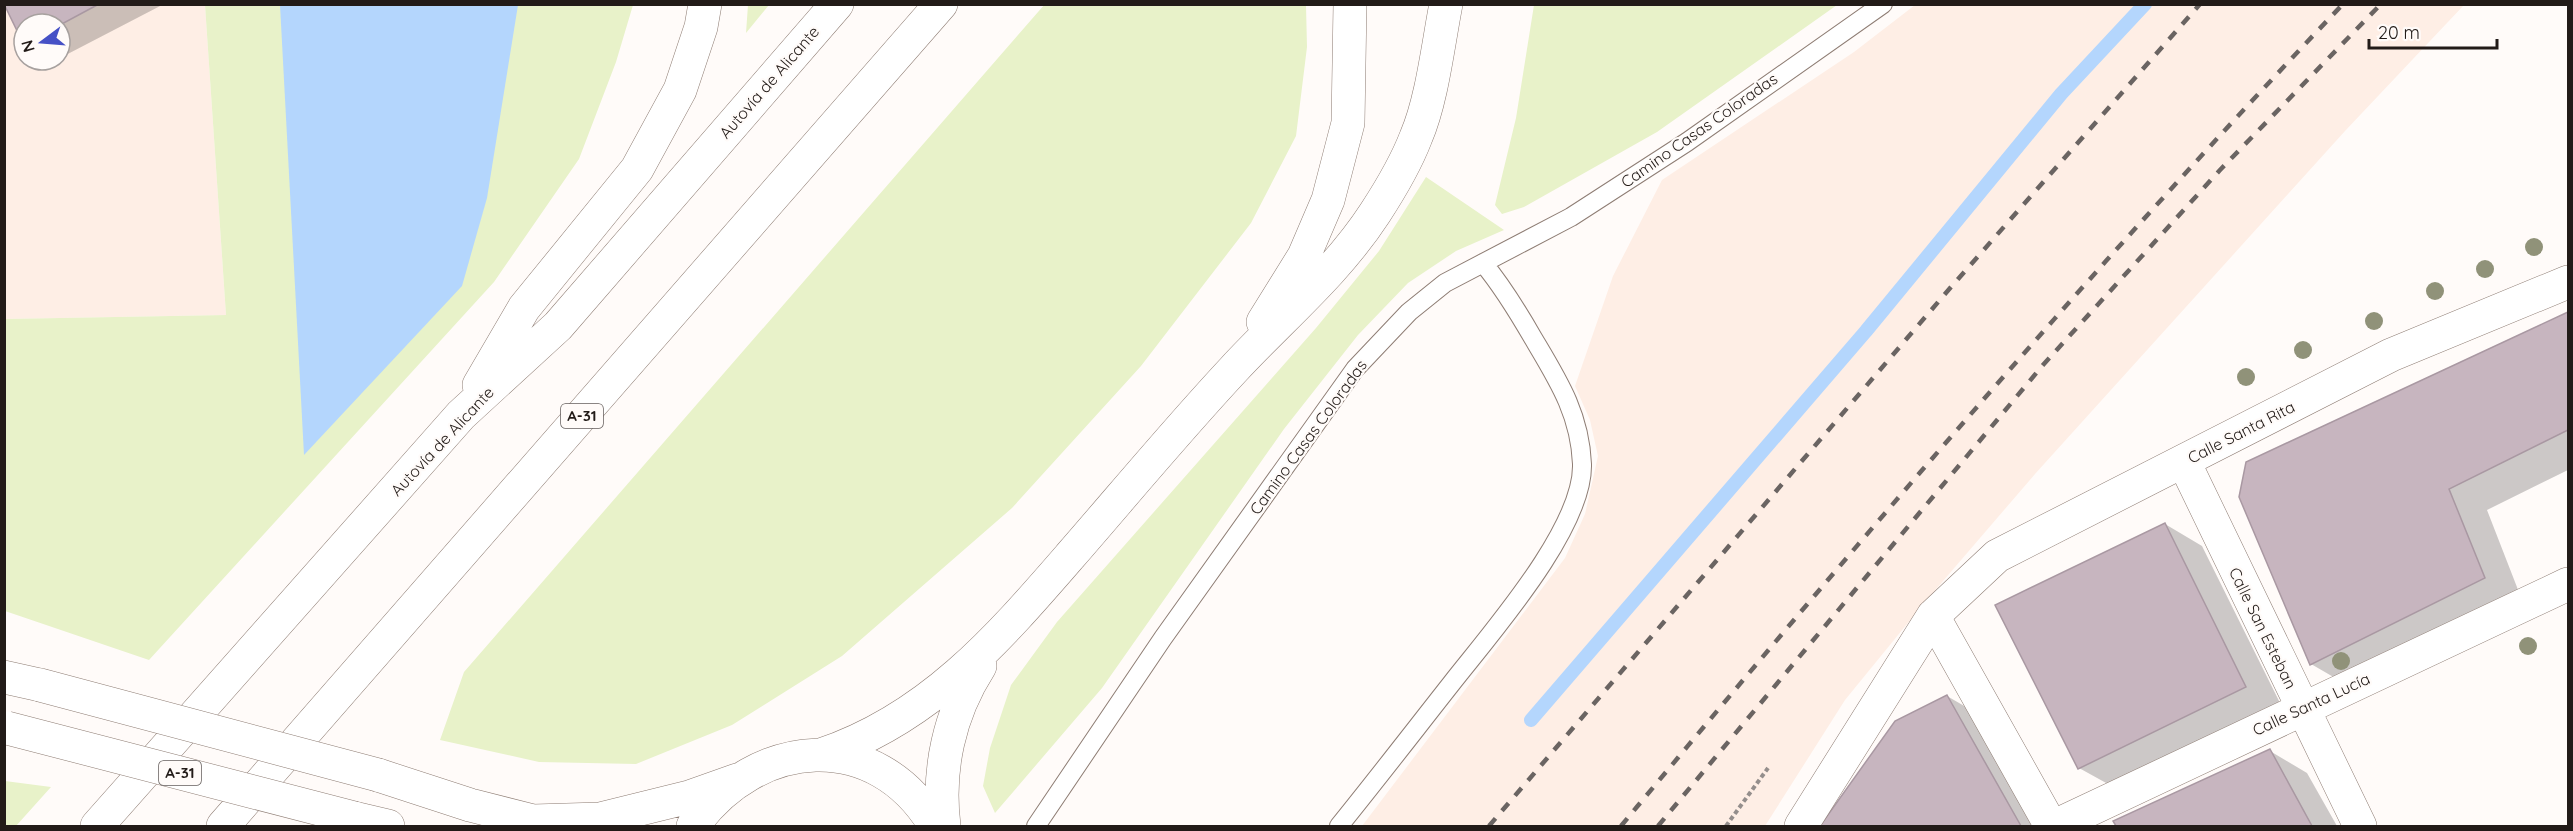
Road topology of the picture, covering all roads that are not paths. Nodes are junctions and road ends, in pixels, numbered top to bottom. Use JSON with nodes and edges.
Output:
{"nodes":[{"id":1,"x":705,"y":4,"type":"edge"},
{"id":2,"x":837,"y":4,"type":"edge"},
{"id":3,"x":1350,"y":4,"type":"edge"},
{"id":4,"x":1446,"y":4,"type":"edge"},
{"id":5,"x":1883,"y":4,"type":"edge"},
{"id":6,"x":941,"y":5,"type":"edge"},
{"id":7,"x":1483,"y":263,"type":"junction"},
{"id":8,"x":2568,"y":282,"type":"edge"},
{"id":9,"x":1233,"y":369,"type":"junction"},
{"id":10,"x":461,"y":415,"type":"junction"},
{"id":11,"x":2184,"y":462,"type":"junction"},
{"id":12,"x":2568,"y":584,"type":"edge"},
{"id":13,"x":1934,"y":616,"type":"junction"},
{"id":14,"x":998,"y":639,"type":"junction"},
{"id":15,"x":4,"y":676,"type":"edge"},
{"id":16,"x":2302,"y":708,"type":"junction"},
{"id":17,"x":6,"y":728,"type":"edge"},
{"id":18,"x":821,"y":755,"type":"junction"},
{"id":19,"x":737,"y":780,"type":"junction"},
{"id":20,"x":360,"y":822,"type":"edge"},
{"id":21,"x":97,"y":826,"type":"edge"},
{"id":22,"x":223,"y":826,"type":"edge"},
{"id":23,"x":388,"y":826,"type":"edge"},
{"id":24,"x":693,"y":826,"type":"edge"},
{"id":25,"x":935,"y":826,"type":"edge"},
{"id":26,"x":944,"y":826,"type":"edge"},
{"id":27,"x":1036,"y":826,"type":"edge"},
{"id":28,"x":1339,"y":826,"type":"edge"},
{"id":29,"x":1801,"y":826,"type":"edge"},
{"id":30,"x":2053,"y":826,"type":"edge"},
{"id":31,"x":2360,"y":826,"type":"edge"}],
"edges":[{"from":1,"to":10,"type":"main road"},
{"from":2,"to":10,"type":"main road","name":"Autovía de Alicante","number":"A-31"},
{"from":3,"to":9,"type":"main road"},
{"from":4,"to":9,"type":"main road"},
{"from":5,"to":7,"type":"lane","name":"Camino Casas Coloradas"},
{"from":6,"to":22,"type":"main road","number":"A-31"},
{"from":7,"to":27,"type":"lane","name":"Camino Casas Coloradas"},
{"from":7,"to":28,"type":"lane"},
{"from":8,"to":11,"type":"main road","name":"Calle Santa Rita"},
{"from":9,"to":14,"type":"main road"},
{"from":10,"to":21,"type":"main road","name":"Autovía de Alicante","number":"A-31"},
{"from":11,"to":13,"type":"main road","name":"Calle Santa Rita"},
{"from":11,"to":16,"type":"main road","name":"Calle San Esteban"},
{"from":12,"to":16,"type":"main road","name":"Calle Santa Lucía"},
{"from":13,"to":29,"type":"main road","name":"Calle Santa Rita"},
{"from":13,"to":30,"type":"main road"},
{"from":14,"to":18,"type":"main road"},
{"from":14,"to":26,"type":"main road"},
{"from":15,"to":19,"type":"main road","bridge":true},
{"from":16,"to":30,"type":"main road","name":"Calle Santa Lucía"},
{"from":16,"to":31,"type":"main road","name":"Calle San Esteban"},
{"from":17,"to":20,"type":"main road","number":"A-31","bridge":true},
{"from":18,"to":19,"type":"main road"},
{"from":18,"to":25,"type":"main road"},
{"from":19,"to":24,"type":"main road"},
{"from":20,"to":23,"type":"main road","number":"A-31"}]}
